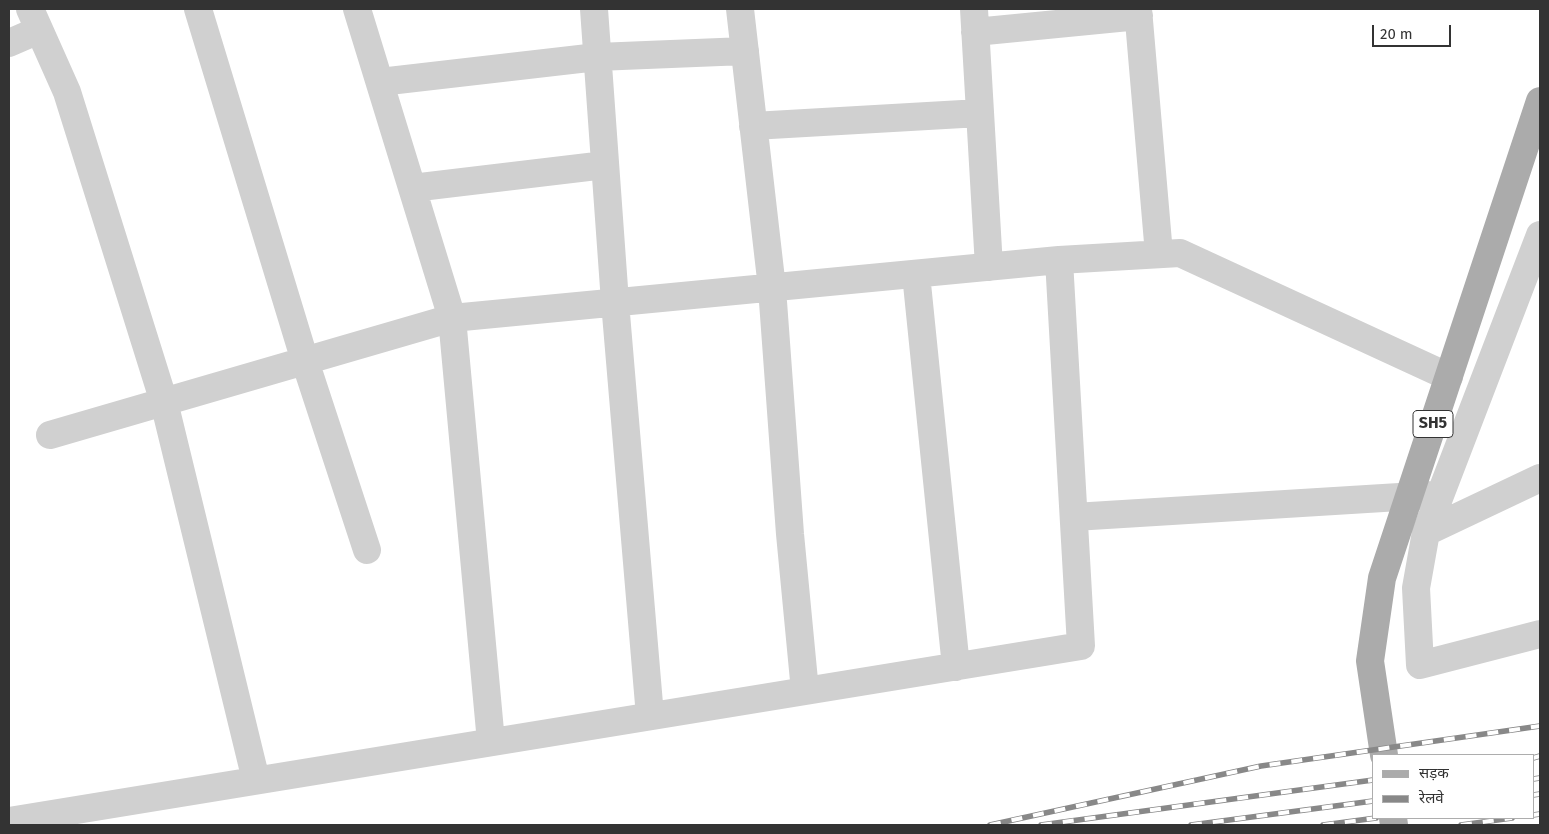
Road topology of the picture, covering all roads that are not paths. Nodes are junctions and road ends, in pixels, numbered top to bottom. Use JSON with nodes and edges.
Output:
{"nodes":[{"id":1,"x":198,"y":9,"type":"edge"},
{"id":2,"x":358,"y":9,"type":"edge"},
{"id":3,"x":594,"y":9,"type":"edge"},
{"id":4,"x":740,"y":9,"type":"edge"},
{"id":5,"x":1138,"y":12,"type":"edge"},
{"id":6,"x":34,"y":20,"type":"edge"},
{"id":7,"x":974,"y":20,"type":"edge"},
{"id":8,"x":9,"y":43,"type":"edge"},
{"id":9,"x":745,"y":51,"type":"junction"},
{"id":10,"x":597,"y":58,"type":"junction"},
{"id":11,"x":380,"y":82,"type":"junction"},
{"id":12,"x":1540,"y":101,"type":"edge"},
{"id":13,"x":980,"y":113,"type":"junction"},
{"id":14,"x":753,"y":126,"type":"junction"},
{"id":15,"x":605,"y":165,"type":"junction"},
{"id":16,"x":412,"y":188,"type":"junction"},
{"id":17,"x":1540,"y":235,"type":"edge"},
{"id":18,"x":1159,"y":254,"type":"junction"},
{"id":19,"x":1059,"y":260,"type":"junction"},
{"id":20,"x":989,"y":267,"type":"junction"},
{"id":21,"x":916,"y":274,"type":"junction"},
{"id":22,"x":772,"y":288,"type":"junction"},
{"id":23,"x":615,"y":302,"type":"junction"},
{"id":24,"x":452,"y":318,"type":"junction"},
{"id":25,"x":306,"y":361,"type":"junction"},
{"id":26,"x":1449,"y":377,"type":"junction"},
{"id":27,"x":164,"y":402,"type":"junction"},
{"id":28,"x":50,"y":435,"type":"dead end"},
{"id":29,"x":1540,"y":478,"type":"edge"},
{"id":30,"x":1440,"y":494,"type":"junction"},
{"id":31,"x":1074,"y":517,"type":"junction"},
{"id":32,"x":1426,"y":532,"type":"junction"},
{"id":33,"x":366,"y":550,"type":"dead end"},
{"id":34,"x":1540,"y":634,"type":"edge"},
{"id":35,"x":956,"y":667,"type":"junction"},
{"id":36,"x":805,"y":691,"type":"junction"},
{"id":37,"x":650,"y":716,"type":"junction"},
{"id":38,"x":491,"y":742,"type":"junction"},
{"id":39,"x":1384,"y":754,"type":"edge"},
{"id":40,"x":256,"y":780,"type":"junction"},
{"id":41,"x":9,"y":821,"type":"edge"}],
"edges":[{"from":1,"to":25,"type":"street"},
{"from":2,"to":11,"type":"street"},
{"from":3,"to":10,"type":"street"},
{"from":4,"to":9,"type":"street"},
{"from":5,"to":7,"type":"street"},
{"from":5,"to":18,"type":"street"},
{"from":6,"to":8,"type":"street"},
{"from":6,"to":27,"type":"street"},
{"from":7,"to":13,"type":"street"},
{"from":9,"to":10,"type":"street"},
{"from":9,"to":14,"type":"street"},
{"from":10,"to":11,"type":"street"},
{"from":10,"to":15,"type":"street"},
{"from":11,"to":16,"type":"street"},
{"from":12,"to":26,"type":"main road","number":"SH5"},
{"from":13,"to":14,"type":"street"},
{"from":13,"to":20,"type":"street"},
{"from":14,"to":22,"type":"street"},
{"from":15,"to":16,"type":"street"},
{"from":15,"to":23,"type":"street"},
{"from":16,"to":24,"type":"street"},
{"from":17,"to":30,"type":"street"},
{"from":18,"to":19,"type":"street"},
{"from":18,"to":26,"type":"street"},
{"from":19,"to":20,"type":"street"},
{"from":19,"to":31,"type":"street"},
{"from":20,"to":21,"type":"street"},
{"from":21,"to":22,"type":"street"},
{"from":21,"to":35,"type":"street"},
{"from":22,"to":23,"type":"street"},
{"from":22,"to":36,"type":"street"},
{"from":23,"to":24,"type":"street"},
{"from":23,"to":37,"type":"street"},
{"from":24,"to":25,"type":"street"},
{"from":24,"to":38,"type":"street"},
{"from":25,"to":27,"type":"street"},
{"from":25,"to":33,"type":"street"},
{"from":26,"to":39,"type":"main road","number":"SH5"},
{"from":27,"to":28,"type":"street"},
{"from":27,"to":40,"type":"street"},
{"from":29,"to":32,"type":"street"},
{"from":30,"to":31,"type":"street"},
{"from":30,"to":32,"type":"street"},
{"from":31,"to":35,"type":"street"},
{"from":32,"to":34,"type":"street"},
{"from":35,"to":36,"type":"street"},
{"from":36,"to":37,"type":"street"},
{"from":37,"to":38,"type":"street"},
{"from":38,"to":40,"type":"street"},
{"from":40,"to":41,"type":"street"}]}
